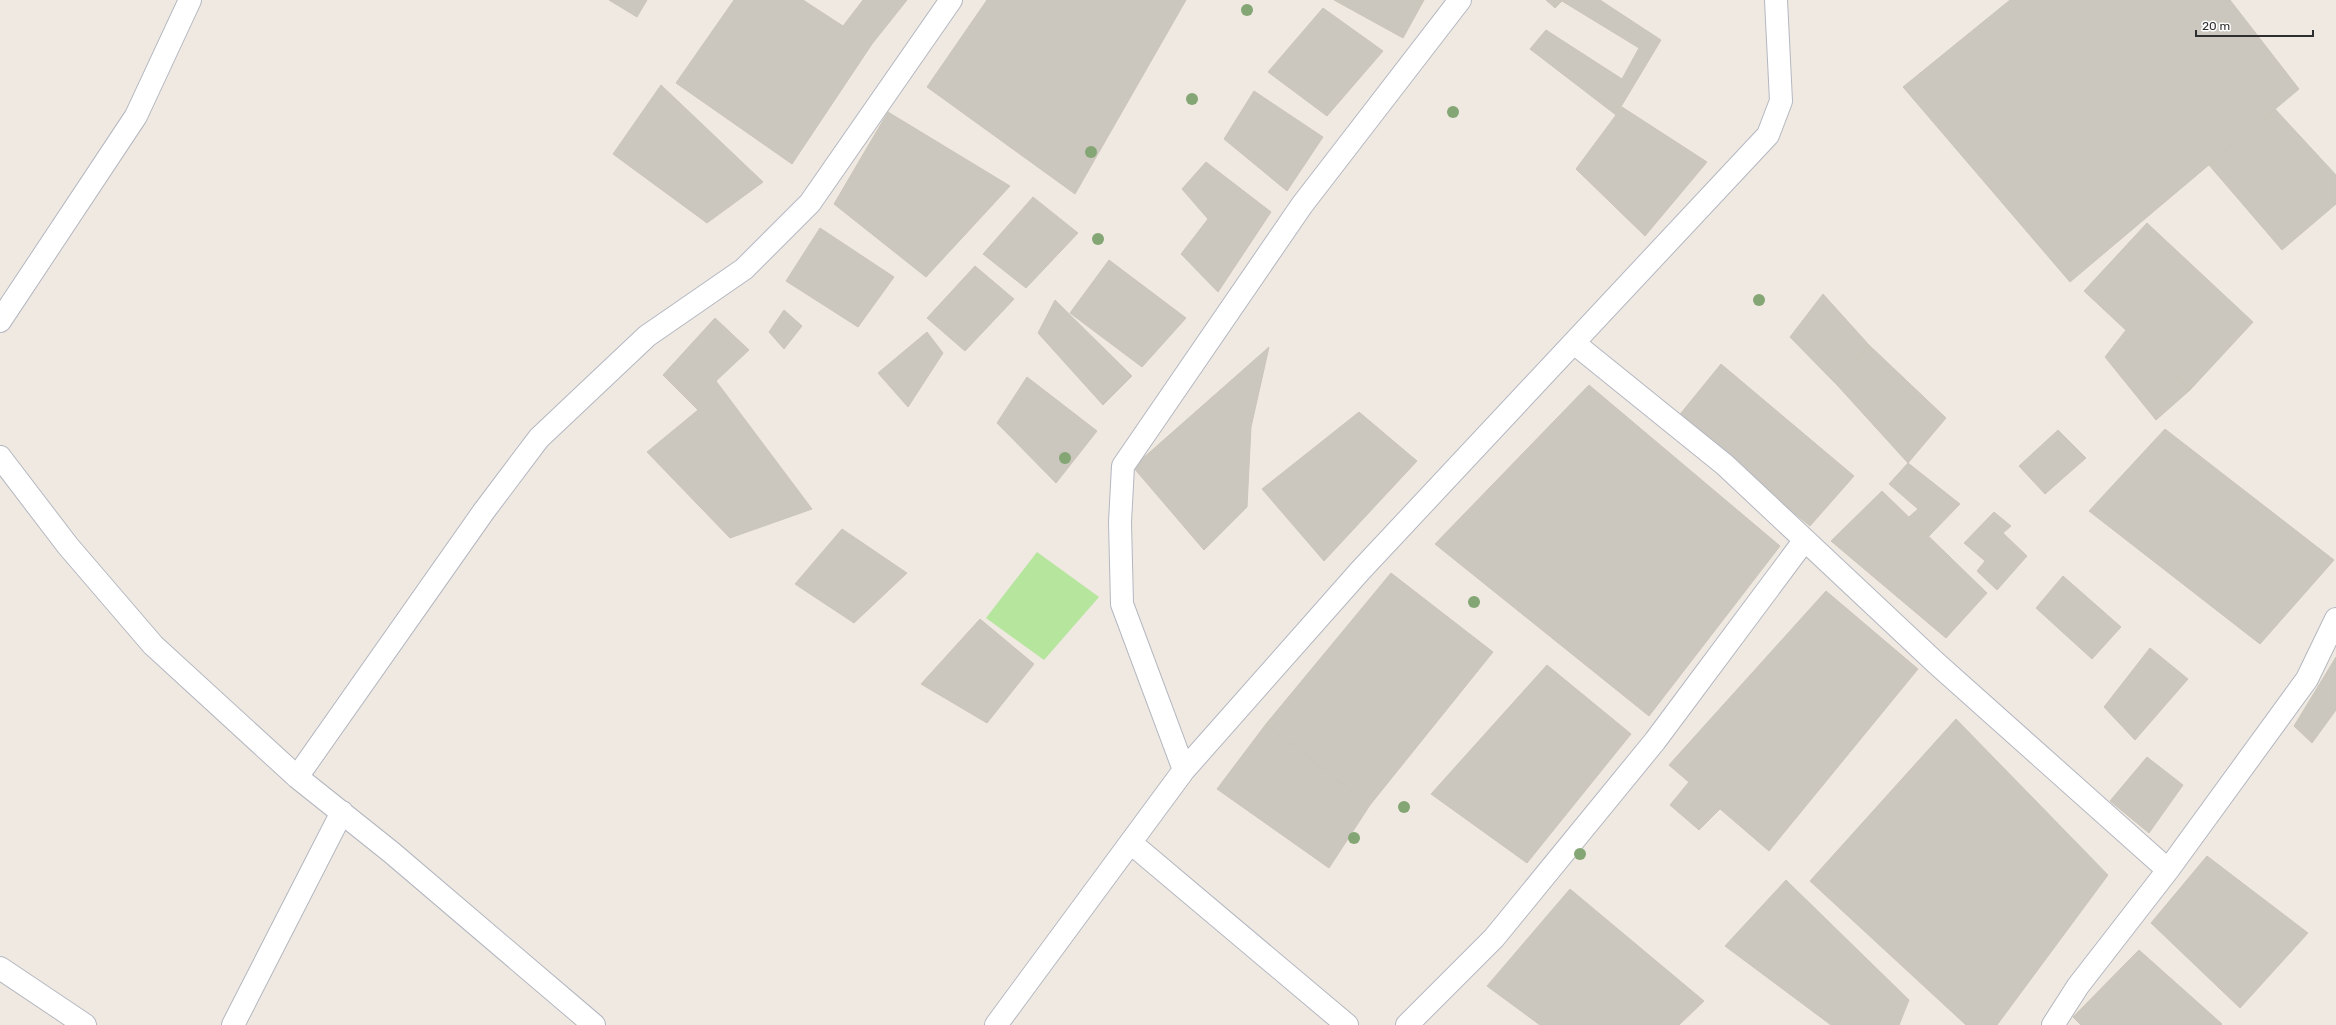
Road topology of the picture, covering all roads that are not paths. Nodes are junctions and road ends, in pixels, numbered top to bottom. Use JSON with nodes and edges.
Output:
{"nodes":[{"id":1,"x":190,"y":0,"type":"edge"},
{"id":2,"x":952,"y":0,"type":"edge"},
{"id":3,"x":1460,"y":0,"type":"edge"},
{"id":4,"x":1776,"y":0,"type":"edge"},
{"id":5,"x":0,"y":321,"type":"edge"},
{"id":6,"x":1574,"y":343,"type":"junction"},
{"id":7,"x":0,"y":456,"type":"edge"},
{"id":8,"x":1804,"y":541,"type":"junction"},
{"id":9,"x":2336,"y":619,"type":"edge"},
{"id":10,"x":1184,"y":770,"type":"junction"},
{"id":11,"x":297,"y":776,"type":"junction"},
{"id":12,"x":342,"y":812,"type":"junction"},
{"id":13,"x":1131,"y":843,"type":"junction"},
{"id":14,"x":2168,"y":870,"type":"junction"},
{"id":15,"x":0,"y":968,"type":"edge"},
{"id":16,"x":85,"y":1025,"type":"edge"},
{"id":17,"x":232,"y":1025,"type":"edge"},
{"id":18,"x":594,"y":1025,"type":"edge"},
{"id":19,"x":996,"y":1025,"type":"edge"},
{"id":20,"x":1347,"y":1025,"type":"edge"},
{"id":21,"x":1407,"y":1025,"type":"edge"},
{"id":22,"x":2053,"y":1025,"type":"edge"}],
"edges":[{"from":1,"to":5,"type":"street"},
{"from":2,"to":11,"type":"street"},
{"from":3,"to":10,"type":"street"},
{"from":4,"to":6,"type":"street"},
{"from":6,"to":8,"type":"street"},
{"from":6,"to":10,"type":"street"},
{"from":7,"to":11,"type":"street"},
{"from":8,"to":14,"type":"street"},
{"from":8,"to":21,"type":"street"},
{"from":9,"to":14,"type":"street"},
{"from":10,"to":13,"type":"street"},
{"from":11,"to":12,"type":"street"},
{"from":12,"to":17,"type":"street"},
{"from":12,"to":18,"type":"street"},
{"from":13,"to":19,"type":"street"},
{"from":13,"to":20,"type":"street"},
{"from":14,"to":22,"type":"street"},
{"from":15,"to":16,"type":"street"}]}
